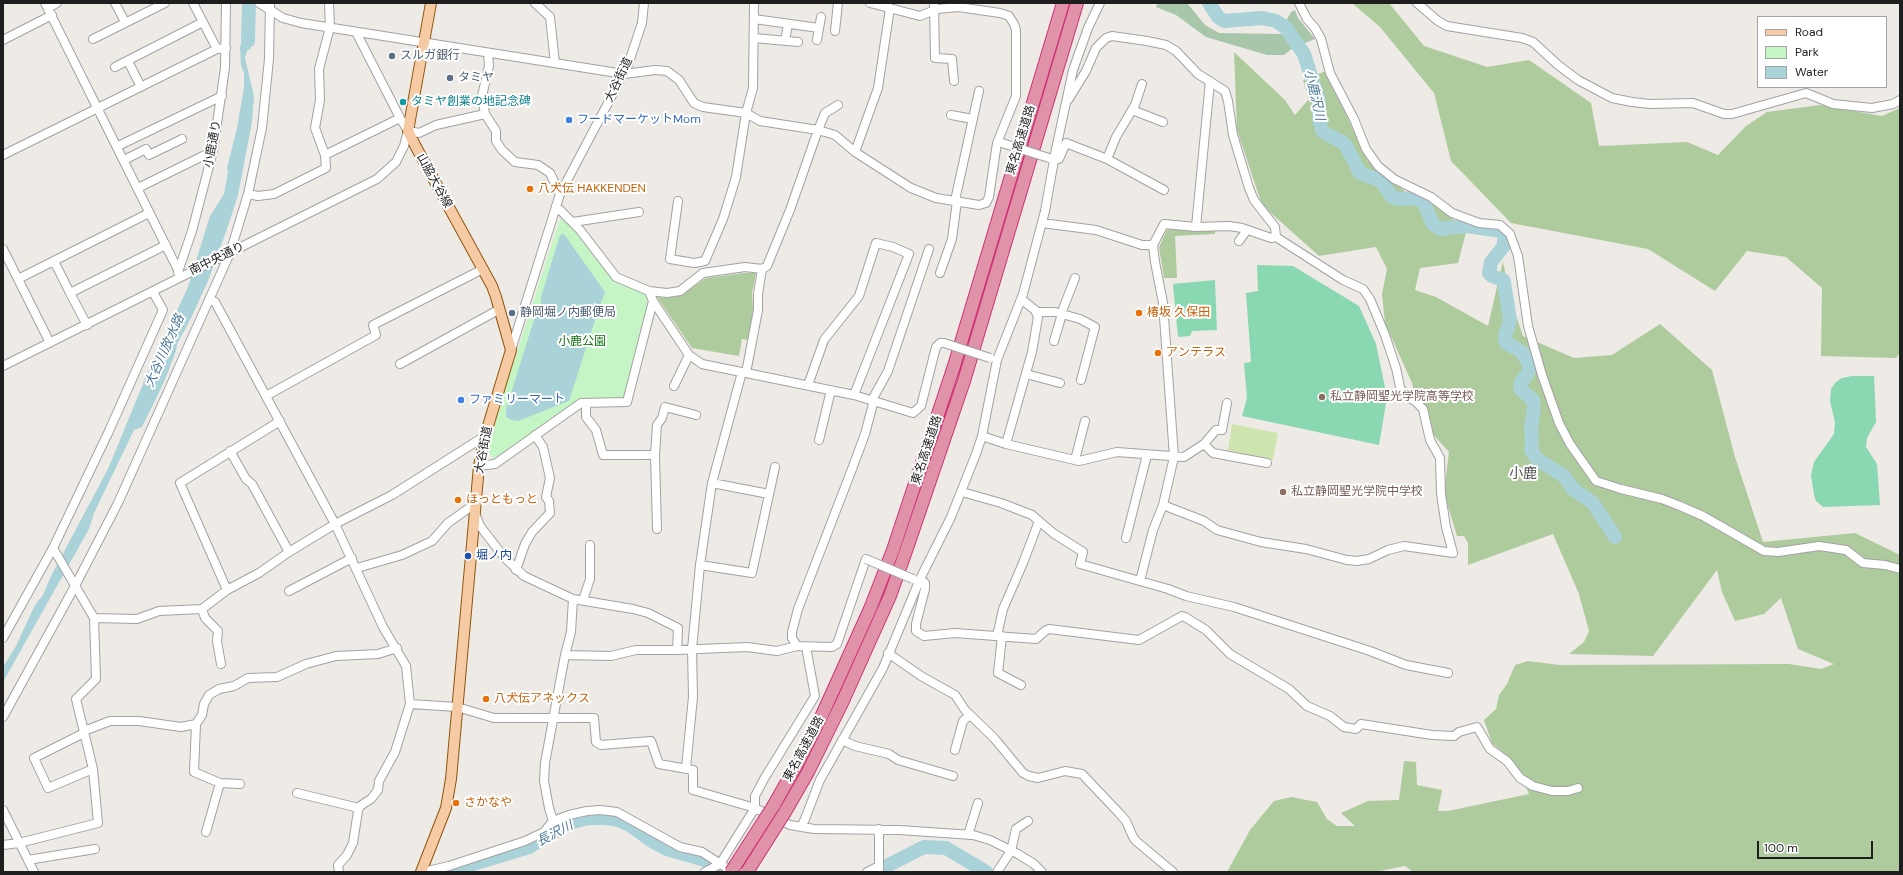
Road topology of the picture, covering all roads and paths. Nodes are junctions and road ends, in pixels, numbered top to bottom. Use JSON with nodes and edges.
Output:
{"nodes":[{"id":1,"x":57,"y":3,"type":"edge"},
{"id":2,"x":115,"y":3,"type":"edge"},
{"id":3,"x":165,"y":3,"type":"edge"},
{"id":4,"x":193,"y":3,"type":"edge"},
{"id":5,"x":226,"y":3,"type":"edge"},
{"id":6,"x":259,"y":3,"type":"edge"},
{"id":7,"x":329,"y":3,"type":"edge"},
{"id":8,"x":431,"y":3,"type":"edge"},
{"id":9,"x":535,"y":3,"type":"edge"},
{"id":10,"x":644,"y":3,"type":"edge"},
{"id":11,"x":754,"y":3,"type":"edge"},
{"id":12,"x":838,"y":3,"type":"edge"},
{"id":13,"x":1063,"y":3,"type":"edge"},
{"id":14,"x":1077,"y":3,"type":"edge"},
{"id":15,"x":1094,"y":3,"type":"edge"},
{"id":16,"x":1100,"y":3,"type":"edge"},
{"id":17,"x":1300,"y":3,"type":"edge"},
{"id":18,"x":1417,"y":3,"type":"edge"},
{"id":19,"x":876,"y":4,"type":"edge"},
{"id":20,"x":47,"y":5,"type":"edge"},
{"id":21,"x":958,"y":5,"type":"edge"},
{"id":22,"x":270,"y":7,"type":"edge"},
{"id":23,"x":933,"y":7,"type":"edge"},
{"id":24,"x":890,"y":8,"type":"junction"},
{"id":25,"x":52,"y":16,"type":"junction"},
{"id":26,"x":821,"y":17,"type":"dead end"},
{"id":27,"x":754,"y":19,"type":"junction"},
{"id":28,"x":125,"y":22,"type":"junction"},
{"id":29,"x":203,"y":22,"type":"junction"},
{"id":30,"x":788,"y":24,"type":"junction"},
{"id":31,"x":330,"y":28,"type":"junction"},
{"id":32,"x":819,"y":28,"type":"junction"},
{"id":33,"x":356,"y":32,"type":"junction"},
{"id":34,"x":835,"y":32,"type":"dead end"},
{"id":35,"x":754,"y":38,"type":"junction"},
{"id":36,"x":93,"y":39,"type":"dead end"},
{"id":37,"x":3,"y":40,"type":"edge"},
{"id":38,"x":817,"y":40,"type":"dead end"},
{"id":39,"x":785,"y":41,"type":"junction"},
{"id":40,"x":423,"y":42,"type":"junction"},
{"id":41,"x":798,"y":42,"type":"dead end"},
{"id":42,"x":226,"y":48,"type":"junction"},
{"id":43,"x":217,"y":49,"type":"junction"},
{"id":44,"x":488,"y":53,"type":"junction"},
{"id":45,"x":1079,"y":53,"type":"junction"},
{"id":46,"x":128,"y":61,"type":"junction"},
{"id":47,"x":555,"y":63,"type":"junction"},
{"id":48,"x":115,"y":68,"type":"dead end"},
{"id":49,"x":624,"y":74,"type":"junction"},
{"id":50,"x":954,"y":81,"type":"dead end"},
{"id":51,"x":1210,"y":81,"type":"junction"},
{"id":52,"x":1142,"y":84,"type":"dead end"},
{"id":53,"x":141,"y":87,"type":"junction"},
{"id":54,"x":979,"y":92,"type":"dead end"},
{"id":55,"x":222,"y":96,"type":"junction"},
{"id":56,"x":1900,"y":100,"type":"edge"},
{"id":57,"x":1066,"y":104,"type":"junction"},
{"id":58,"x":838,"y":105,"type":"dead end"},
{"id":59,"x":98,"y":108,"type":"junction"},
{"id":60,"x":1132,"y":110,"type":"junction"},
{"id":61,"x":746,"y":113,"type":"junction"},
{"id":62,"x":485,"y":114,"type":"junction"},
{"id":63,"x":951,"y":115,"type":"dead end"},
{"id":64,"x":400,"y":118,"type":"junction"},
{"id":65,"x":973,"y":120,"type":"junction"},
{"id":66,"x":1163,"y":122,"type":"dead end"},
{"id":67,"x":818,"y":130,"type":"junction"},
{"id":68,"x":408,"y":131,"type":"junction"},
{"id":69,"x":182,"y":139,"type":"dead end"},
{"id":70,"x":999,"y":143,"type":"junction"},
{"id":71,"x":118,"y":146,"type":"junction"},
{"id":72,"x":213,"y":151,"type":"junction"},
{"id":73,"x":855,"y":152,"type":"junction"},
{"id":74,"x":3,"y":154,"type":"edge"},
{"id":75,"x":325,"y":155,"type":"junction"},
{"id":76,"x":1052,"y":158,"type":"junction"},
{"id":77,"x":124,"y":160,"type":"junction"},
{"id":78,"x":1107,"y":160,"type":"junction"},
{"id":79,"x":138,"y":188,"type":"junction"},
{"id":80,"x":1164,"y":190,"type":"dead end"},
{"id":81,"x":248,"y":194,"type":"junction"},
{"id":82,"x":560,"y":194,"type":"junction"},
{"id":83,"x":678,"y":201,"type":"dead end"},
{"id":84,"x":957,"y":201,"type":"junction"},
{"id":85,"x":556,"y":206,"type":"junction"},
{"id":86,"x":640,"y":212,"type":"dead end"},
{"id":87,"x":149,"y":213,"type":"junction"},
{"id":88,"x":573,"y":222,"type":"junction"},
{"id":89,"x":1042,"y":223,"type":"junction"},
{"id":90,"x":1196,"y":227,"type":"junction"},
{"id":91,"x":1247,"y":230,"type":"junction"},
{"id":92,"x":1276,"y":237,"type":"junction"},
{"id":93,"x":1239,"y":241,"type":"dead end"},
{"id":94,"x":166,"y":245,"type":"junction"},
{"id":95,"x":1154,"y":245,"type":"junction"},
{"id":96,"x":929,"y":248,"type":"dead end"},
{"id":97,"x":3,"y":249,"type":"edge"},
{"id":98,"x":230,"y":253,"type":"junction"},
{"id":99,"x":54,"y":261,"type":"junction"},
{"id":100,"x":706,"y":261,"type":"junction"},
{"id":101,"x":482,"y":269,"type":"junction"},
{"id":102,"x":762,"y":269,"type":"junction"},
{"id":103,"x":178,"y":270,"type":"junction"},
{"id":104,"x":703,"y":273,"type":"junction"},
{"id":105,"x":940,"y":273,"type":"dead end"},
{"id":106,"x":1075,"y":278,"type":"dead end"},
{"id":107,"x":18,"y":279,"type":"junction"},
{"id":108,"x":175,"y":280,"type":"junction"},
{"id":109,"x":649,"y":291,"type":"junction"},
{"id":110,"x":153,"y":292,"type":"junction"},
{"id":111,"x":70,"y":293,"type":"junction"},
{"id":112,"x":1021,"y":299,"type":"junction"},
{"id":113,"x":210,"y":300,"type":"junction"},
{"id":114,"x":653,"y":301,"type":"junction"},
{"id":115,"x":500,"y":309,"type":"junction"},
{"id":116,"x":1036,"y":312,"type":"junction"},
{"id":117,"x":1062,"y":314,"type":"junction"},
{"id":118,"x":87,"y":325,"type":"junction"},
{"id":119,"x":1054,"y":341,"type":"dead end"},
{"id":120,"x":50,"y":343,"type":"junction"},
{"id":121,"x":511,"y":350,"type":"junction"},
{"id":122,"x":689,"y":355,"type":"junction"},
{"id":123,"x":994,"y":359,"type":"junction"},
{"id":124,"x":400,"y":364,"type":"dead end"},
{"id":125,"x":3,"y":366,"type":"edge"},
{"id":126,"x":744,"y":372,"type":"junction"},
{"id":127,"x":1026,"y":374,"type":"junction"},
{"id":128,"x":1081,"y":380,"type":"dead end"},
{"id":129,"x":1060,"y":383,"type":"dead end"},
{"id":130,"x":808,"y":385,"type":"junction"},
{"id":131,"x":674,"y":386,"type":"dead end"},
{"id":132,"x":831,"y":390,"type":"junction"},
{"id":133,"x":854,"y":395,"type":"junction"},
{"id":134,"x":266,"y":396,"type":"junction"},
{"id":135,"x":873,"y":400,"type":"junction"},
{"id":136,"x":586,"y":403,"type":"junction"},
{"id":137,"x":1227,"y":403,"type":"dead end"},
{"id":138,"x":696,"y":415,"type":"dead end"},
{"id":139,"x":280,"y":421,"type":"junction"},
{"id":140,"x":1085,"y":421,"type":"dead end"},
{"id":141,"x":535,"y":435,"type":"junction"},
{"id":142,"x":485,"y":436,"type":"junction"},
{"id":143,"x":982,"y":436,"type":"junction"},
{"id":144,"x":819,"y":440,"type":"dead end"},
{"id":145,"x":1006,"y":444,"type":"junction"},
{"id":146,"x":1204,"y":444,"type":"junction"},
{"id":147,"x":230,"y":451,"type":"junction"},
{"id":148,"x":655,"y":455,"type":"junction"},
{"id":149,"x":1147,"y":455,"type":"junction"},
{"id":150,"x":1174,"y":457,"type":"junction"},
{"id":151,"x":1075,"y":460,"type":"junction"},
{"id":152,"x":1267,"y":463,"type":"dead end"},
{"id":153,"x":479,"y":466,"type":"junction"},
{"id":154,"x":775,"y":466,"type":"dead end"},
{"id":155,"x":712,"y":483,"type":"junction"},
{"id":156,"x":962,"y":492,"type":"junction"},
{"id":157,"x":769,"y":494,"type":"junction"},
{"id":158,"x":1163,"y":505,"type":"junction"},
{"id":159,"x":475,"y":508,"type":"junction"},
{"id":160,"x":1039,"y":521,"type":"junction"},
{"id":161,"x":335,"y":524,"type":"junction"},
{"id":162,"x":657,"y":529,"type":"dead end"},
{"id":163,"x":1126,"y":538,"type":"dead end"},
{"id":164,"x":590,"y":545,"type":"dead end"},
{"id":165,"x":53,"y":548,"type":"junction"},
{"id":166,"x":289,"y":552,"type":"junction"},
{"id":167,"x":352,"y":558,"type":"junction"},
{"id":168,"x":700,"y":565,"type":"junction"},
{"id":169,"x":357,"y":568,"type":"junction"},
{"id":170,"x":1900,"y":569,"type":"edge"},
{"id":171,"x":516,"y":570,"type":"junction"},
{"id":172,"x":918,"y":580,"type":"junction"},
{"id":173,"x":1140,"y":581,"type":"junction"},
{"id":174,"x":75,"y":586,"type":"junction"},
{"id":175,"x":227,"y":590,"type":"junction"},
{"id":176,"x":289,"y":591,"type":"dead end"},
{"id":177,"x":573,"y":599,"type":"junction"},
{"id":178,"x":582,"y":600,"type":"junction"},
{"id":179,"x":202,"y":609,"type":"junction"},
{"id":180,"x":94,"y":618,"type":"junction"},
{"id":181,"x":1000,"y":636,"type":"junction"},
{"id":182,"x":3,"y":638,"type":"edge"},
{"id":183,"x":797,"y":646,"type":"junction"},
{"id":184,"x":806,"y":647,"type":"junction"},
{"id":185,"x":397,"y":648,"type":"junction"},
{"id":186,"x":692,"y":649,"type":"junction"},
{"id":187,"x":677,"y":650,"type":"junction"},
{"id":188,"x":888,"y":653,"type":"junction"},
{"id":189,"x":565,"y":655,"type":"junction"},
{"id":190,"x":220,"y":664,"type":"dead end"},
{"id":191,"x":1448,"y":673,"type":"dead end"},
{"id":192,"x":1021,"y":685,"type":"dead end"},
{"id":193,"x":410,"y":704,"type":"junction"},
{"id":194,"x":457,"y":707,"type":"junction"},
{"id":195,"x":970,"y":715,"type":"junction"},
{"id":196,"x":3,"y":717,"type":"edge"},
{"id":197,"x":553,"y":718,"type":"junction"},
{"id":198,"x":196,"y":724,"type":"junction"},
{"id":199,"x":84,"y":732,"type":"junction"},
{"id":200,"x":842,"y":740,"type":"junction"},
{"id":201,"x":955,"y":750,"type":"dead end"},
{"id":202,"x":686,"y":768,"type":"junction"},
{"id":203,"x":93,"y":769,"type":"junction"},
{"id":204,"x":953,"y":776,"type":"dead end"},
{"id":205,"x":220,"y":783,"type":"junction"},
{"id":206,"x":240,"y":784,"type":"dead end"},
{"id":207,"x":1578,"y":788,"type":"dead end"},
{"id":208,"x":297,"y":793,"type":"dead end"},
{"id":209,"x":978,"y":803,"type":"dead end"},
{"id":210,"x":359,"y":808,"type":"junction"},
{"id":211,"x":755,"y":808,"type":"junction"},
{"id":212,"x":3,"y":810,"type":"edge"},
{"id":213,"x":1028,"y":820,"type":"dead end"},
{"id":214,"x":553,"y":821,"type":"junction"},
{"id":215,"x":801,"y":827,"type":"junction"},
{"id":216,"x":879,"y":829,"type":"junction"},
{"id":217,"x":206,"y":832,"type":"dead end"},
{"id":218,"x":968,"y":834,"type":"junction"},
{"id":219,"x":19,"y":843,"type":"junction"},
{"id":220,"x":3,"y":845,"type":"edge"},
{"id":221,"x":95,"y":849,"type":"dead end"},
{"id":222,"x":1011,"y":851,"type":"junction"},
{"id":223,"x":28,"y":860,"type":"junction"},
{"id":224,"x":720,"y":864,"type":"junction"},
{"id":225,"x":450,"y":868,"type":"edge"},
{"id":226,"x":879,"y":868,"type":"edge"},
{"id":227,"x":34,"y":872,"type":"edge"},
{"id":228,"x":339,"y":872,"type":"edge"},
{"id":229,"x":422,"y":872,"type":"edge"},
{"id":230,"x":705,"y":872,"type":"edge"},
{"id":231,"x":732,"y":872,"type":"edge"},
{"id":232,"x":747,"y":872,"type":"edge"},
{"id":233,"x":867,"y":872,"type":"edge"},
{"id":234,"x":997,"y":872,"type":"edge"},
{"id":235,"x":1042,"y":872,"type":"edge"},
{"id":236,"x":1173,"y":872,"type":"edge"}],
"edges":[{"from":1,"to":20,"type":"street"},
{"from":2,"to":28,"type":"street"},
{"from":3,"to":28,"type":"street"},
{"from":4,"to":29,"type":"street"},
{"from":5,"to":42,"type":"street","name":"小鹿通り"},
{"from":6,"to":22,"type":"street"},
{"from":7,"to":31,"type":"street"},
{"from":8,"to":40,"type":"main road"},
{"from":9,"to":47,"type":"street"},
{"from":10,"to":49,"type":"street","name":"大谷街道"},
{"from":11,"to":27,"type":"street"},
{"from":12,"to":34,"type":"street"},
{"from":13,"to":231,"type":"highway","name":"東名高速道路","bridge":true},
{"from":14,"to":232,"type":"highway","name":"東名高速道路","bridge":true},
{"from":15,"to":45,"type":"street"},
{"from":16,"to":45,"type":"street"},
{"from":17,"to":170,"type":"street"},
{"from":18,"to":56,"type":"street"},
{"from":19,"to":24,"type":"street"},
{"from":20,"to":25,"type":"street"},
{"from":21,"to":23,"type":"street"},
{"from":21,"to":70,"type":"street"},
{"from":22,"to":31,"type":"street"},
{"from":22,"to":81,"type":"street"},
{"from":23,"to":24,"type":"street"},
{"from":23,"to":50,"type":"street"},
{"from":24,"to":73,"type":"street"},
{"from":25,"to":37,"type":"street"},
{"from":25,"to":59,"type":"street"},
{"from":26,"to":32,"type":"street"},
{"from":27,"to":30,"type":"street"},
{"from":27,"to":35,"type":"street"},
{"from":28,"to":36,"type":"street"},
{"from":29,"to":43,"type":"street"},
{"from":29,"to":46,"type":"street"},
{"from":30,"to":32,"type":"street"},
{"from":30,"to":39,"type":"street"},
{"from":31,"to":33,"type":"street"},
{"from":31,"to":75,"type":"street"},
{"from":32,"to":38,"type":"street"},
{"from":33,"to":40,"type":"street"},
{"from":33,"to":64,"type":"street"},
{"from":35,"to":39,"type":"street"},
{"from":35,"to":61,"type":"street"},
{"from":39,"to":41,"type":"street"},
{"from":40,"to":44,"type":"street"},
{"from":40,"to":68,"type":"main road"},
{"from":42,"to":43,"type":"street"},
{"from":42,"to":55,"type":"street","name":"小鹿通り"},
{"from":43,"to":53,"type":"street"},
{"from":44,"to":47,"type":"street"},
{"from":44,"to":62,"type":"street"},
{"from":45,"to":57,"type":"street"},
{"from":46,"to":48,"type":"street"},
{"from":46,"to":53,"type":"street"},
{"from":47,"to":49,"type":"street"},
{"from":49,"to":61,"type":"street"},
{"from":49,"to":82,"type":"street","name":"大谷街道"},
{"from":51,"to":57,"type":"street"},
{"from":51,"to":90,"type":"street"},
{"from":51,"to":92,"type":"street"},
{"from":52,"to":60,"type":"street"},
{"from":53,"to":59,"type":"street"},
{"from":54,"to":65,"type":"street"},
{"from":55,"to":71,"type":"street"},
{"from":55,"to":72,"type":"street","name":"小鹿通り"},
{"from":57,"to":76,"type":"street"},
{"from":58,"to":67,"type":"street"},
{"from":59,"to":71,"type":"street"},
{"from":59,"to":74,"type":"street"},
{"from":60,"to":66,"type":"street"},
{"from":60,"to":78,"type":"street"},
{"from":61,"to":67,"type":"street"},
{"from":61,"to":100,"type":"street"},
{"from":62,"to":68,"type":"street"},
{"from":62,"to":82,"type":"street"},
{"from":63,"to":65,"type":"street"},
{"from":64,"to":68,"type":"street"},
{"from":64,"to":75,"type":"street"},
{"from":65,"to":84,"type":"street"},
{"from":67,"to":73,"type":"street"},
{"from":67,"to":102,"type":"street"},
{"from":68,"to":98,"type":"street","name":"南中央通り"},
{"from":68,"to":101,"type":"main road","name":"山脇大谷線"},
{"from":69,"to":77,"type":"street"},
{"from":70,"to":76,"type":"street","bridge":true},
{"from":70,"to":84,"type":"street"},
{"from":71,"to":77,"type":"street"},
{"from":72,"to":79,"type":"street"},
{"from":72,"to":103,"type":"street","name":"小鹿通り"},
{"from":73,"to":84,"type":"street"},
{"from":75,"to":81,"type":"street"},
{"from":76,"to":78,"type":"street"},
{"from":76,"to":89,"type":"street"},
{"from":77,"to":79,"type":"street"},
{"from":78,"to":80,"type":"street"},
{"from":79,"to":87,"type":"street"},
{"from":81,"to":98,"type":"street"},
{"from":82,"to":85,"type":"street","name":"大谷街道"},
{"from":83,"to":100,"type":"street"},
{"from":84,"to":105,"type":"street"},
{"from":85,"to":88,"type":"street"},
{"from":85,"to":121,"type":"street","name":"大谷街道"},
{"from":86,"to":88,"type":"street"},
{"from":87,"to":94,"type":"street"},
{"from":87,"to":99,"type":"street"},
{"from":88,"to":109,"type":"street"},
{"from":89,"to":95,"type":"street"},
{"from":89,"to":112,"type":"street"},
{"from":90,"to":91,"type":"street"},
{"from":90,"to":95,"type":"street"},
{"from":91,"to":92,"type":"street"},
{"from":91,"to":93,"type":"street"},
{"from":92,"to":158,"type":"street"},
{"from":94,"to":103,"type":"street"},
{"from":94,"to":111,"type":"street"},
{"from":95,"to":150,"type":"street"},
{"from":96,"to":135,"type":"street"},
{"from":97,"to":107,"type":"street"},
{"from":98,"to":108,"type":"street","name":"南中央通り"},
{"from":98,"to":113,"type":"street"},
{"from":99,"to":107,"type":"street"},
{"from":99,"to":111,"type":"street"},
{"from":100,"to":104,"type":"street"},
{"from":101,"to":115,"type":"main road","name":"山脇大谷線"},
{"from":101,"to":134,"type":"street"},
{"from":102,"to":104,"type":"street"},
{"from":102,"to":126,"type":"street"},
{"from":103,"to":108,"type":"street","name":"小鹿通り"},
{"from":104,"to":109,"type":"street"},
{"from":106,"to":117,"type":"street"},
{"from":107,"to":120,"type":"street"},
{"from":108,"to":110,"type":"street","name":"南中央通り"},
{"from":109,"to":114,"type":"street"},
{"from":110,"to":118,"type":"street","name":"南中央通り"},
{"from":110,"to":165,"type":"street"},
{"from":111,"to":118,"type":"street"},
{"from":112,"to":116,"type":"street"},
{"from":112,"to":123,"type":"street"},
{"from":113,"to":134,"type":"street"},
{"from":113,"to":174,"type":"street"},
{"from":114,"to":122,"type":"street"},
{"from":114,"to":136,"type":"street"},
{"from":115,"to":121,"type":"main road","name":"山脇大谷線"},
{"from":115,"to":124,"type":"street"},
{"from":116,"to":117,"type":"street"},
{"from":116,"to":127,"type":"street"},
{"from":117,"to":119,"type":"street"},
{"from":117,"to":128,"type":"street"},
{"from":118,"to":120,"type":"street","name":"南中央通り"},
{"from":120,"to":125,"type":"street","name":"南中央通り"},
{"from":121,"to":142,"type":"main road","name":"大谷街道"},
{"from":122,"to":126,"type":"street"},
{"from":122,"to":131,"type":"street"},
{"from":123,"to":135,"type":"street","bridge":true},
{"from":123,"to":143,"type":"street"},
{"from":126,"to":130,"type":"street"},
{"from":126,"to":155,"type":"street"},
{"from":127,"to":129,"type":"street"},
{"from":127,"to":145,"type":"street"},
{"from":130,"to":132,"type":"street"},
{"from":130,"to":133,"type":"street"},
{"from":132,"to":133,"type":"street"},
{"from":132,"to":144,"type":"street"},
{"from":133,"to":135,"type":"street"},
{"from":134,"to":139,"type":"street"},
{"from":135,"to":183,"type":"street"},
{"from":136,"to":141,"type":"street"},
{"from":136,"to":148,"type":"street"},
{"from":137,"to":146,"type":"street"},
{"from":138,"to":148,"type":"street"},
{"from":139,"to":147,"type":"street"},
{"from":139,"to":161,"type":"street"},
{"from":140,"to":151,"type":"street"},
{"from":141,"to":153,"type":"street"},
{"from":141,"to":171,"type":"street"},
{"from":142,"to":153,"type":"main road","name":"大谷街道"},
{"from":142,"to":161,"type":"street"},
{"from":143,"to":145,"type":"street"},
{"from":143,"to":156,"type":"street"},
{"from":145,"to":151,"type":"street"},
{"from":146,"to":150,"type":"street"},
{"from":146,"to":152,"type":"street"},
{"from":147,"to":166,"type":"street"},
{"from":147,"to":175,"type":"street"},
{"from":148,"to":162,"type":"street"},
{"from":149,"to":150,"type":"street"},
{"from":149,"to":151,"type":"street"},
{"from":149,"to":163,"type":"street"},
{"from":150,"to":158,"type":"street"},
{"from":153,"to":159,"type":"main road","name":"大谷街道"},
{"from":154,"to":157,"type":"street"},
{"from":155,"to":157,"type":"street"},
{"from":155,"to":168,"type":"street"},
{"from":156,"to":160,"type":"street"},
{"from":156,"to":172,"type":"street"},
{"from":157,"to":168,"type":"street"},
{"from":158,"to":173,"type":"street"},
{"from":159,"to":169,"type":"street"},
{"from":159,"to":171,"type":"street"},
{"from":159,"to":194,"type":"main road","name":"大谷街道"},
{"from":160,"to":173,"type":"street"},
{"from":160,"to":181,"type":"street"},
{"from":161,"to":166,"type":"street"},
{"from":161,"to":167,"type":"street"},
{"from":164,"to":178,"type":"street"},
{"from":165,"to":174,"type":"street"},
{"from":165,"to":182,"type":"street"},
{"from":166,"to":175,"type":"street"},
{"from":167,"to":169,"type":"street"},
{"from":167,"to":176,"type":"street"},
{"from":168,"to":186,"type":"street"},
{"from":169,"to":185,"type":"street"},
{"from":171,"to":177,"type":"street"},
{"from":172,"to":181,"type":"street"},
{"from":172,"to":184,"type":"street","bridge":true},
{"from":172,"to":188,"type":"street"},
{"from":173,"to":191,"type":"street"},
{"from":174,"to":180,"type":"street"},
{"from":174,"to":196,"type":"street"},
{"from":175,"to":179,"type":"street"},
{"from":177,"to":178,"type":"street"},
{"from":177,"to":189,"type":"street"},
{"from":178,"to":187,"type":"street"},
{"from":179,"to":180,"type":"street"},
{"from":179,"to":190,"type":"street"},
{"from":180,"to":199,"type":"street"},
{"from":181,"to":192,"type":"street"},
{"from":181,"to":207,"type":"street"},
{"from":183,"to":184,"type":"street"},
{"from":183,"to":186,"type":"street"},
{"from":184,"to":211,"type":"street"},
{"from":185,"to":193,"type":"street"},
{"from":185,"to":198,"type":"street"},
{"from":186,"to":187,"type":"street"},
{"from":186,"to":202,"type":"street"},
{"from":187,"to":189,"type":"street"},
{"from":188,"to":195,"type":"street"},
{"from":188,"to":200,"type":"street"},
{"from":189,"to":197,"type":"street"},
{"from":193,"to":194,"type":"street"},
{"from":193,"to":210,"type":"street"},
{"from":194,"to":197,"type":"street"},
{"from":194,"to":229,"type":"main road","name":"大谷街道"},
{"from":195,"to":201,"type":"street"},
{"from":195,"to":236,"type":"street"},
{"from":197,"to":202,"type":"street"},
{"from":197,"to":214,"type":"street"},
{"from":198,"to":199,"type":"street"},
{"from":198,"to":205,"type":"street"},
{"from":199,"to":203,"type":"street"},
{"from":199,"to":203,"type":"street"},
{"from":200,"to":204,"type":"street"},
{"from":200,"to":215,"type":"street"},
{"from":202,"to":211,"type":"street"},
{"from":203,"to":219,"type":"street"},
{"from":205,"to":206,"type":"street"},
{"from":205,"to":217,"type":"street"},
{"from":208,"to":210,"type":"street"},
{"from":209,"to":218,"type":"street"},
{"from":210,"to":228,"type":"street"},
{"from":211,"to":215,"type":"street"},
{"from":211,"to":224,"type":"street"},
{"from":212,"to":219,"type":"street"},
{"from":213,"to":222,"type":"street"},
{"from":214,"to":224,"type":"street"},
{"from":214,"to":225,"type":"street"},
{"from":215,"to":216,"type":"street"},
{"from":216,"to":218,"type":"street"},
{"from":216,"to":226,"type":"street"},
{"from":218,"to":222,"type":"street"},
{"from":219,"to":220,"type":"street"},
{"from":219,"to":223,"type":"street"},
{"from":221,"to":223,"type":"street"},
{"from":222,"to":234,"type":"street"},
{"from":222,"to":235,"type":"street"},
{"from":223,"to":227,"type":"street"},
{"from":224,"to":230,"type":"street"},
{"from":224,"to":231,"type":"street"},
{"from":225,"to":229,"type":"street"},
{"from":226,"to":233,"type":"street"}]}
